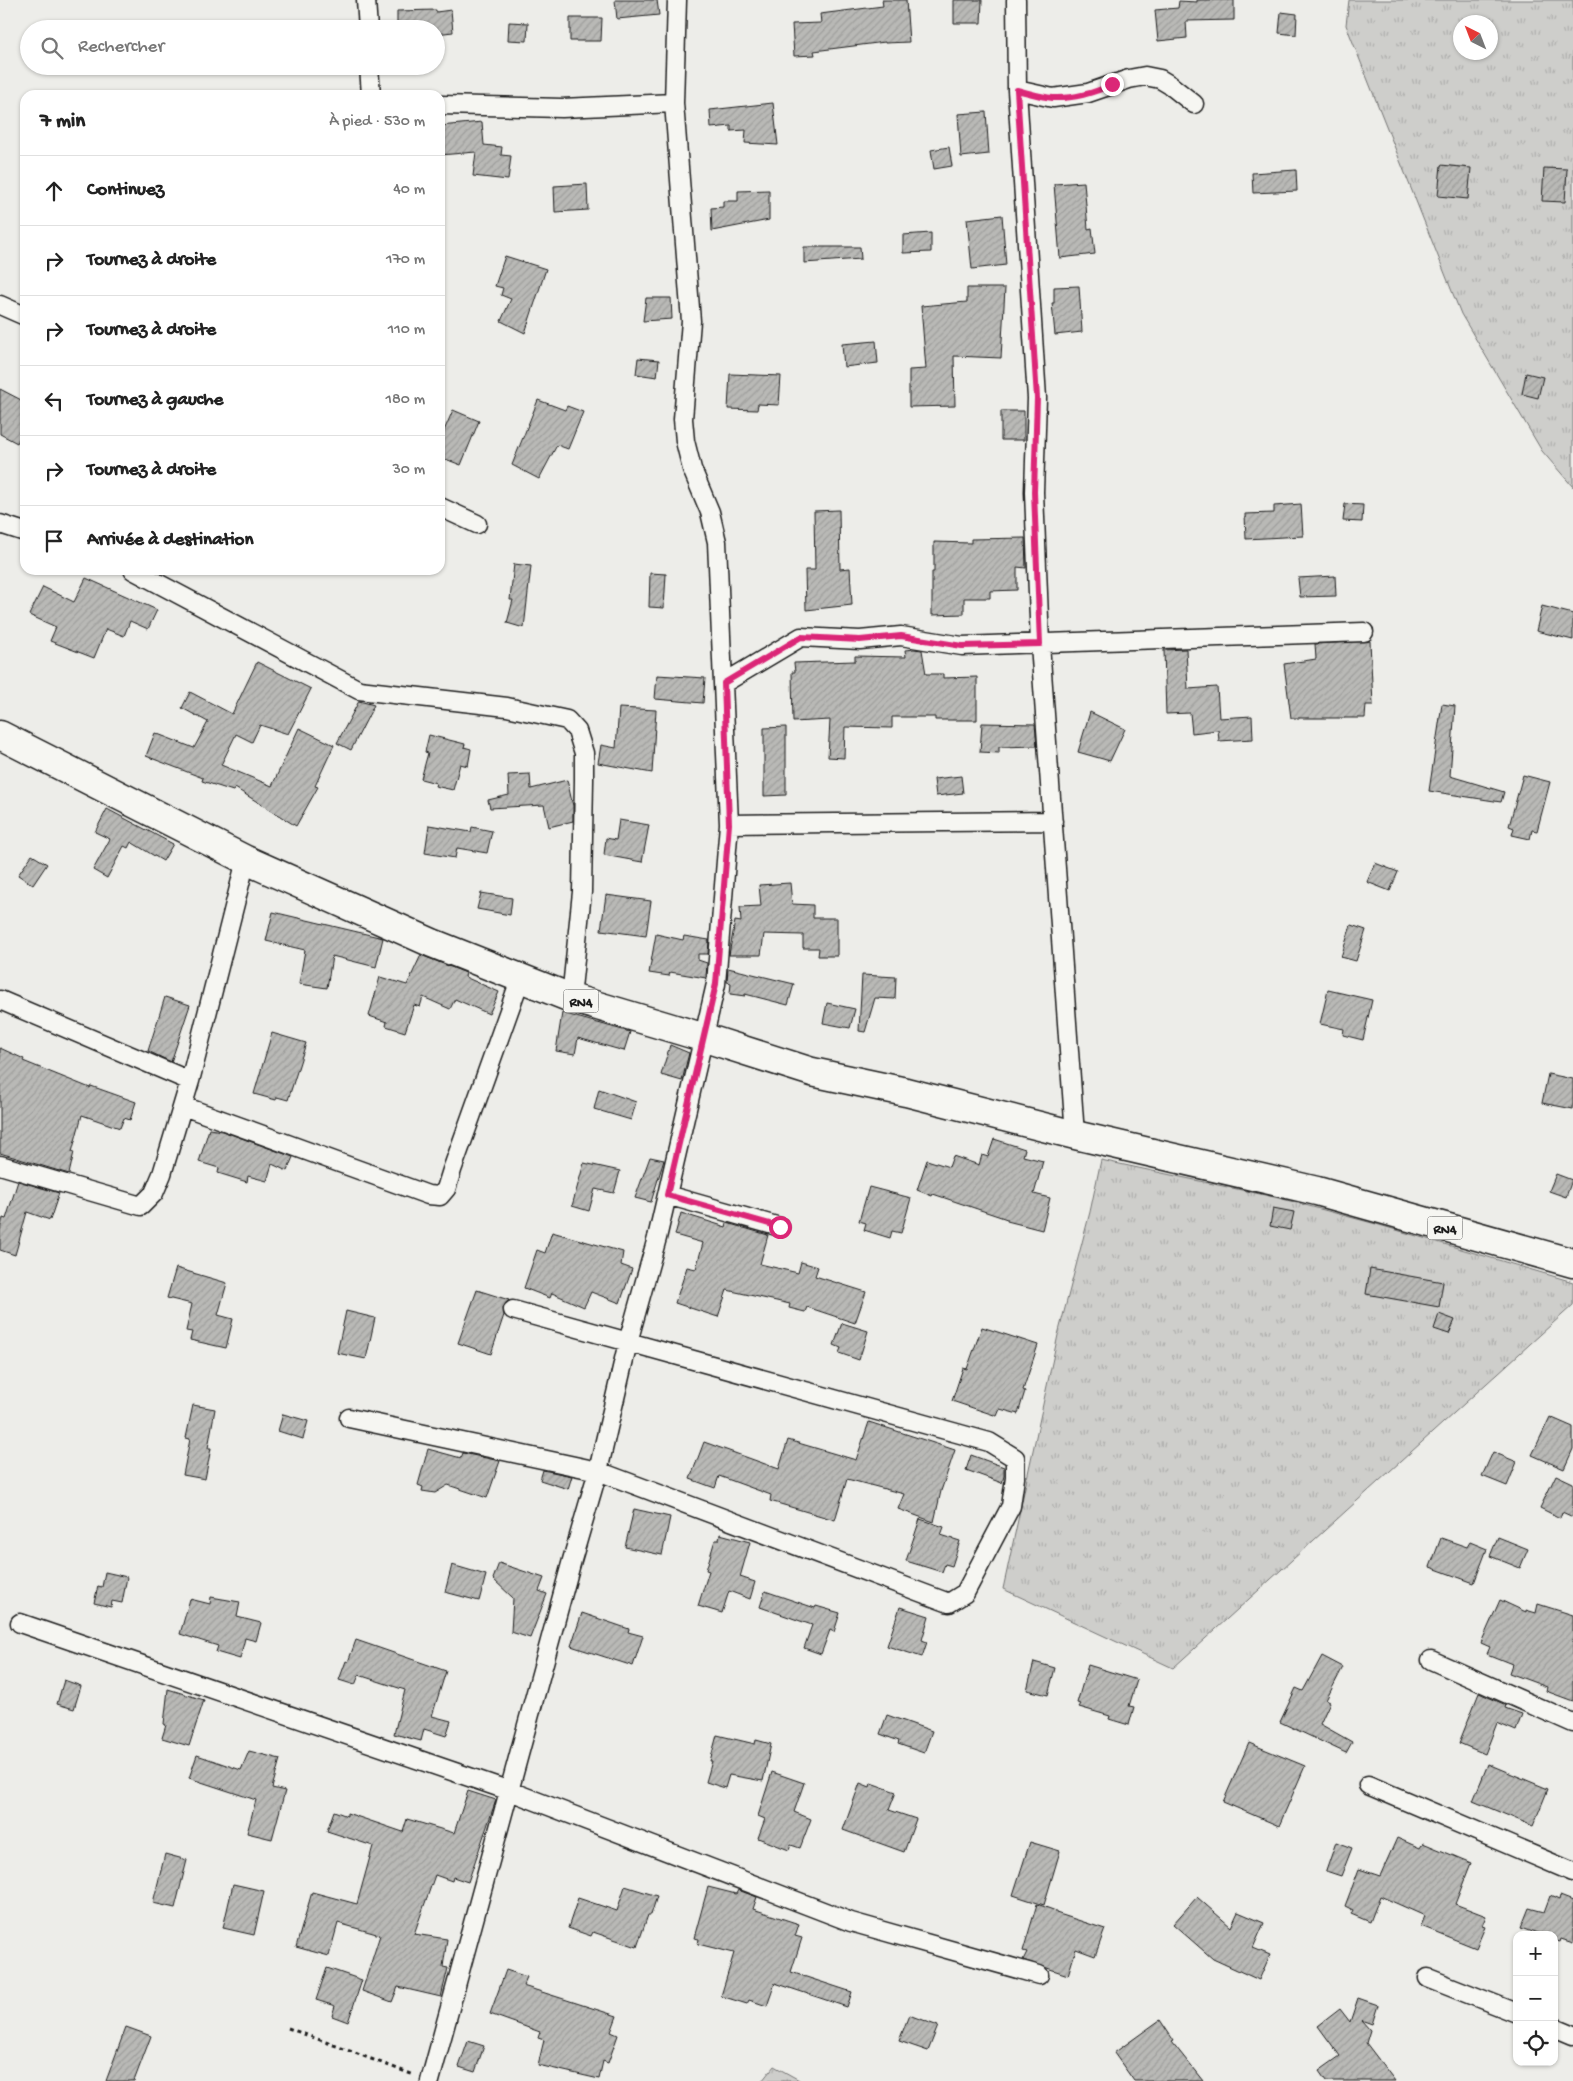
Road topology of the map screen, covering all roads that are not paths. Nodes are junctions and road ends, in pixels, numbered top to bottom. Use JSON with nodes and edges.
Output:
{"nodes":[{"id":1,"x":366,"y":0,"type":"edge"},
{"id":2,"x":677,"y":0,"type":"edge"},
{"id":3,"x":1016,"y":0,"type":"edge"},
{"id":4,"x":367,"y":20,"type":"edge"},
{"id":5,"x":370,"y":75,"type":"edge"},
{"id":6,"x":371,"y":90,"type":"edge"},
{"id":7,"x":1017,"y":90,"type":"junction"},
{"id":8,"x":674,"y":103,"type":"junction"},
{"id":9,"x":1194,"y":104,"type":"dead end"},
{"id":10,"x":445,"y":105,"type":"edge"},
{"id":11,"x":0,"y":305,"type":"edge"},
{"id":12,"x":20,"y":314,"type":"edge"},
{"id":13,"x":445,"y":509,"type":"edge"},
{"id":14,"x":0,"y":524,"type":"edge"},
{"id":15,"x":477,"y":524,"type":"dead end"},
{"id":16,"x":20,"y":530,"type":"edge"},
{"id":17,"x":142,"y":575,"type":"edge"},
{"id":18,"x":1364,"y":632,"type":"dead end"},
{"id":19,"x":1040,"y":644,"type":"junction"},
{"id":20,"x":724,"y":683,"type":"junction"},
{"id":21,"x":0,"y":735,"type":"edge"},
{"id":22,"x":1053,"y":821,"type":"junction"},
{"id":23,"x":729,"y":824,"type":"junction"},
{"id":24,"x":246,"y":860,"type":"junction"},
{"id":25,"x":521,"y":977,"type":"junction"},
{"id":26,"x":571,"y":998,"type":"junction"},
{"id":27,"x":0,"y":1000,"type":"edge"},
{"id":28,"x":702,"y":1037,"type":"junction"},
{"id":29,"x":190,"y":1081,"type":"junction"},
{"id":30,"x":183,"y":1106,"type":"junction"},
{"id":31,"x":1076,"y":1135,"type":"junction"},
{"id":32,"x":0,"y":1165,"type":"edge"},
{"id":33,"x":667,"y":1195,"type":"junction"},
{"id":34,"x":780,"y":1227,"type":"dead end"},
{"id":35,"x":1573,"y":1263,"type":"edge"},
{"id":36,"x":513,"y":1310,"type":"dead end"},
{"id":37,"x":628,"y":1342,"type":"junction"},
{"id":38,"x":349,"y":1418,"type":"dead end"},
{"id":39,"x":598,"y":1471,"type":"junction"},
{"id":40,"x":20,"y":1623,"type":"dead end"},
{"id":41,"x":1431,"y":1660,"type":"dead end"},
{"id":42,"x":1573,"y":1723,"type":"edge"},
{"id":43,"x":1368,"y":1786,"type":"dead end"},
{"id":44,"x":510,"y":1791,"type":"junction"},
{"id":45,"x":1573,"y":1872,"type":"edge"},
{"id":46,"x":1039,"y":1975,"type":"dead end"},
{"id":47,"x":1428,"y":1978,"type":"dead end"},
{"id":48,"x":1513,"y":2011,"type":"edge"},
{"id":49,"x":1558,"y":2029,"type":"edge"},
{"id":50,"x":1573,"y":2035,"type":"edge"},
{"id":51,"x":430,"y":2081,"type":"edge"}],
"edges":[{"from":1,"to":4,"type":"street"},
{"from":2,"to":8,"type":"street"},
{"from":3,"to":7,"type":"street"},
{"from":5,"to":6,"type":"street"},
{"from":7,"to":9,"type":"street"},
{"from":7,"to":19,"type":"street"},
{"from":8,"to":10,"type":"street"},
{"from":8,"to":20,"type":"street"},
{"from":11,"to":12,"type":"street"},
{"from":13,"to":15,"type":"street"},
{"from":14,"to":16,"type":"street"},
{"from":17,"to":26,"type":"street"},
{"from":18,"to":19,"type":"street"},
{"from":19,"to":20,"type":"street"},
{"from":19,"to":22,"type":"street"},
{"from":20,"to":23,"type":"street"},
{"from":21,"to":24,"type":"highway","number":"RN4"},
{"from":22,"to":23,"type":"street"},
{"from":22,"to":31,"type":"street"},
{"from":23,"to":28,"type":"street"},
{"from":24,"to":25,"type":"highway","number":"RN4"},
{"from":24,"to":29,"type":"street"},
{"from":25,"to":26,"type":"highway","number":"RN4"},
{"from":25,"to":30,"type":"street"},
{"from":26,"to":28,"type":"highway","number":"RN4"},
{"from":27,"to":29,"type":"street"},
{"from":28,"to":31,"type":"highway","number":"RN4"},
{"from":28,"to":33,"type":"street"},
{"from":29,"to":30,"type":"street"},
{"from":30,"to":32,"type":"street"},
{"from":31,"to":35,"type":"highway","number":"RN4"},
{"from":33,"to":34,"type":"street"},
{"from":33,"to":37,"type":"street"},
{"from":36,"to":37,"type":"street"},
{"from":37,"to":39,"type":"street"},
{"from":37,"to":39,"type":"street"},
{"from":38,"to":39,"type":"street"},
{"from":39,"to":44,"type":"street"},
{"from":40,"to":44,"type":"street"},
{"from":41,"to":42,"type":"street"},
{"from":43,"to":45,"type":"street"},
{"from":44,"to":46,"type":"street"},
{"from":44,"to":51,"type":"street"},
{"from":47,"to":48,"type":"street"},
{"from":49,"to":50,"type":"street"}]}
